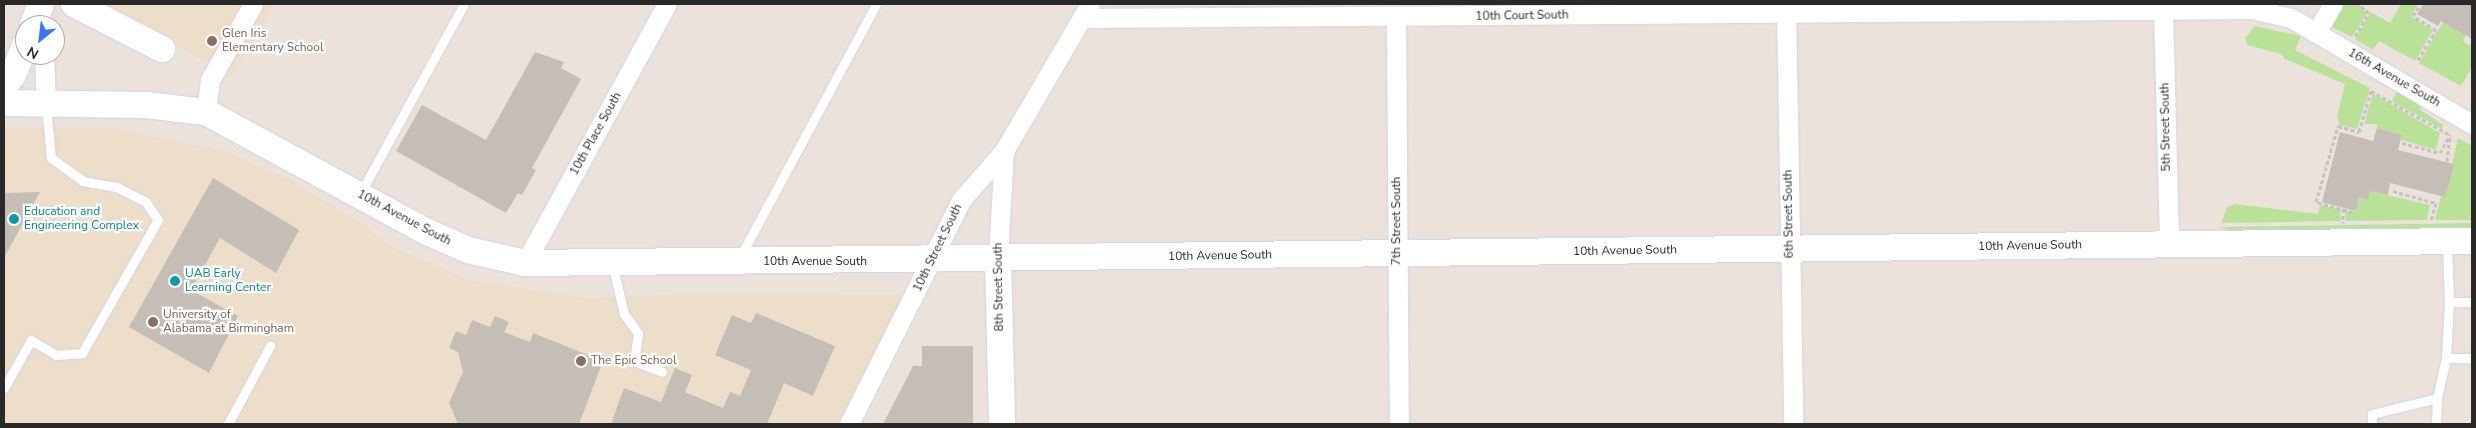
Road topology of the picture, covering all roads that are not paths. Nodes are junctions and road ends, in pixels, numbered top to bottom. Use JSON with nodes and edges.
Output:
{"nodes":[{"id":1,"x":74,"y":4,"type":"edge"},
{"id":2,"x":253,"y":4,"type":"edge"},
{"id":3,"x":464,"y":4,"type":"edge"},
{"id":4,"x":667,"y":4,"type":"edge"},
{"id":5,"x":876,"y":4,"type":"edge"},
{"id":6,"x":2333,"y":4,"type":"edge"},
{"id":7,"x":1786,"y":8,"type":"edge"},
{"id":8,"x":2163,"y":10,"type":"junction"},
{"id":9,"x":1086,"y":11,"type":"edge"},
{"id":10,"x":1396,"y":17,"type":"junction"},
{"id":11,"x":2316,"y":33,"type":"junction"},
{"id":12,"x":162,"y":49,"type":"dead end"},
{"id":13,"x":18,"y":65,"type":"edge"},
{"id":14,"x":44,"y":65,"type":"edge"},
{"id":15,"x":4,"y":86,"type":"edge"},
{"id":16,"x":4,"y":102,"type":"edge"},
{"id":17,"x":46,"y":102,"type":"junction"},
{"id":18,"x":206,"y":112,"type":"junction"},
{"id":19,"x":2471,"y":120,"type":"edge"},
{"id":20,"x":1004,"y":151,"type":"junction"},
{"id":21,"x":359,"y":194,"type":"junction"},
{"id":22,"x":2450,"y":235,"type":"edge"},
{"id":23,"x":2169,"y":244,"type":"junction"},
{"id":24,"x":1789,"y":248,"type":"junction"},
{"id":25,"x":1398,"y":254,"type":"junction"},
{"id":26,"x":998,"y":257,"type":"junction"},
{"id":27,"x":736,"y":262,"type":"junction"},
{"id":28,"x":932,"y":262,"type":"junction"},
{"id":29,"x":525,"y":263,"type":"junction"},
{"id":30,"x":612,"y":263,"type":"junction"},
{"id":31,"x":2449,"y":302,"type":"junction"},
{"id":32,"x":2472,"y":302,"type":"edge"},
{"id":33,"x":270,"y":346,"type":"dead end"},
{"id":34,"x":2446,"y":358,"type":"junction"},
{"id":35,"x":2472,"y":358,"type":"edge"},
{"id":36,"x":662,"y":372,"type":"dead end"},
{"id":37,"x":4,"y":388,"type":"edge"},
{"id":38,"x":2436,"y":398,"type":"junction"},
{"id":39,"x":228,"y":424,"type":"edge"},
{"id":40,"x":849,"y":424,"type":"edge"},
{"id":41,"x":1002,"y":424,"type":"edge"},
{"id":42,"x":1399,"y":424,"type":"edge"},
{"id":43,"x":1793,"y":424,"type":"edge"},
{"id":44,"x":2372,"y":424,"type":"edge"},
{"id":45,"x":2436,"y":424,"type":"edge"}],
"edges":[{"from":1,"to":12,"type":"street"},
{"from":2,"to":18,"type":"street"},
{"from":3,"to":21,"type":"lane"},
{"from":4,"to":29,"type":"street","name":"10th Place South"},
{"from":5,"to":27,"type":"lane"},
{"from":6,"to":11,"type":"street"},
{"from":7,"to":8,"type":"street","name":"10th Court South"},
{"from":7,"to":10,"type":"street","name":"10th Court South"},
{"from":7,"to":24,"type":"street","name":"6th Street South"},
{"from":8,"to":11,"type":"street","name":"10th Court South"},
{"from":8,"to":23,"type":"street","name":"5th Street South"},
{"from":9,"to":10,"type":"street","name":"10th Court South"},
{"from":9,"to":20,"type":"street","name":"10th Street South"},
{"from":10,"to":25,"type":"street","name":"7th Street South"},
{"from":11,"to":19,"type":"street","name":"16th Avenue South"},
{"from":13,"to":15,"type":"street"},
{"from":14,"to":17,"type":"street"},
{"from":16,"to":17,"type":"street","name":"10th Avenue South"},
{"from":17,"to":18,"type":"street","name":"10th Avenue South"},
{"from":17,"to":37,"type":"lane"},
{"from":18,"to":21,"type":"street","name":"10th Avenue South"},
{"from":20,"to":26,"type":"street","name":"8th Street South"},
{"from":20,"to":28,"type":"street","name":"10th Street South"},
{"from":21,"to":29,"type":"street","name":"10th Avenue South"},
{"from":22,"to":23,"type":"street","name":"10th Avenue South"},
{"from":22,"to":31,"type":"lane"},
{"from":23,"to":24,"type":"street","name":"10th Avenue South"},
{"from":24,"to":25,"type":"street","name":"10th Avenue South"},
{"from":24,"to":43,"type":"street","name":"6th Street South"},
{"from":25,"to":26,"type":"street","name":"10th Avenue South"},
{"from":25,"to":42,"type":"street","name":"7th Street South"},
{"from":26,"to":28,"type":"street","name":"10th Avenue South"},
{"from":26,"to":41,"type":"street","name":"8th Street South"},
{"from":27,"to":28,"type":"street","name":"10th Avenue South"},
{"from":27,"to":30,"type":"street","name":"10th Avenue South"},
{"from":28,"to":40,"type":"street","name":"10th Street South"},
{"from":29,"to":30,"type":"street","name":"10th Avenue South"},
{"from":30,"to":36,"type":"lane"},
{"from":31,"to":32,"type":"lane"},
{"from":31,"to":34,"type":"lane"},
{"from":33,"to":39,"type":"lane"},
{"from":34,"to":35,"type":"lane"},
{"from":34,"to":38,"type":"lane"},
{"from":38,"to":44,"type":"lane"},
{"from":38,"to":45,"type":"lane"}]}
